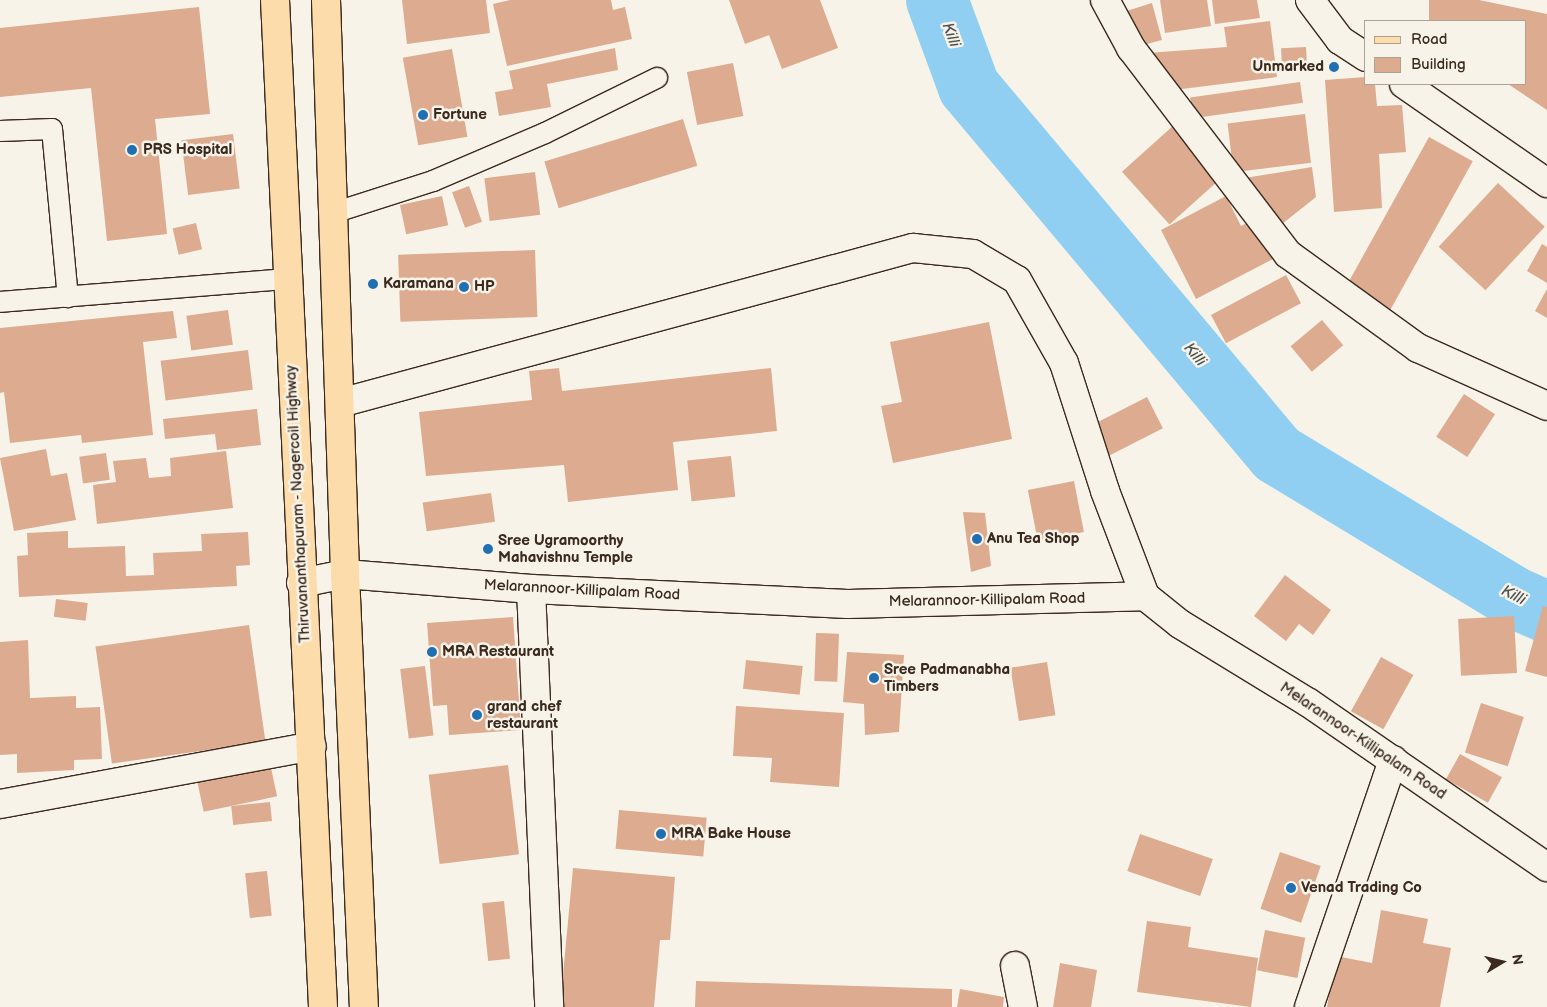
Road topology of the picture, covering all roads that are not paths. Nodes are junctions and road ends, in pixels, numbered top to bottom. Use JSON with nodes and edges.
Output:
{"nodes":[{"id":1,"x":275,"y":0,"type":"edge"},
{"id":2,"x":326,"y":0,"type":"edge"},
{"id":3,"x":1105,"y":0,"type":"edge"},
{"id":4,"x":1310,"y":0,"type":"edge"},
{"id":5,"x":1364,"y":56,"type":"edge"},
{"id":6,"x":657,"y":78,"type":"dead end"},
{"id":7,"x":1405,"y":85,"type":"edge"},
{"id":8,"x":0,"y":131,"type":"edge"},
{"id":9,"x":1547,"y":183,"type":"edge"},
{"id":10,"x":333,"y":213,"type":"junction"},
{"id":11,"x":287,"y":279,"type":"junction"},
{"id":12,"x":68,"y":297,"type":"junction"},
{"id":13,"x":0,"y":302,"type":"edge"},
{"id":14,"x":340,"y":403,"type":"junction"},
{"id":15,"x":1547,"y":406,"type":"edge"},
{"id":16,"x":345,"y":574,"type":"junction"},
{"id":17,"x":302,"y":583,"type":"junction"},
{"id":18,"x":531,"y":589,"type":"junction"},
{"id":19,"x":1146,"y":596,"type":"junction"},
{"id":20,"x":312,"y":746,"type":"junction"},
{"id":21,"x":1393,"y":760,"type":"junction"},
{"id":22,"x":0,"y":804,"type":"edge"},
{"id":23,"x":1547,"y":866,"type":"edge"},
{"id":24,"x":1014,"y":966,"type":"dead end"},
{"id":25,"x":322,"y":1007,"type":"edge"},
{"id":26,"x":364,"y":1007,"type":"edge"},
{"id":27,"x":550,"y":1007,"type":"edge"},
{"id":28,"x":1023,"y":1007,"type":"edge"},
{"id":29,"x":1309,"y":1007,"type":"edge"}],
"edges":[{"from":1,"to":11,"type":"main road","name":"Thiruvananthapuram - Nagercoil Highway"},
{"from":2,"to":10,"type":"main road"},
{"from":3,"to":15,"type":"street"},
{"from":4,"to":5,"type":"street"},
{"from":6,"to":10,"type":"lane"},
{"from":7,"to":9,"type":"street"},
{"from":8,"to":12,"type":"lane"},
{"from":10,"to":14,"type":"main road"},
{"from":11,"to":12,"type":"lane"},
{"from":11,"to":17,"type":"main road","name":"Thiruvananthapuram - Nagercoil Highway"},
{"from":12,"to":13,"type":"lane"},
{"from":14,"to":16,"type":"main road"},
{"from":14,"to":19,"type":"street"},
{"from":16,"to":17,"type":"street","name":"Melarannoor-Killipalam Road"},
{"from":16,"to":18,"type":"street","name":"Melarannoor-Killipalam Road"},
{"from":16,"to":26,"type":"main road"},
{"from":17,"to":20,"type":"main road","name":"Thiruvananthapuram - Nagercoil Highway"},
{"from":18,"to":19,"type":"street","name":"Melarannoor-Killipalam Road"},
{"from":18,"to":27,"type":"street"},
{"from":19,"to":21,"type":"street","name":"Melarannoor-Killipalam Road"},
{"from":20,"to":22,"type":"street"},
{"from":20,"to":25,"type":"main road","name":"Thiruvananthapuram - Nagercoil Highway"},
{"from":21,"to":23,"type":"street","name":"Melarannoor-Killipalam Road"},
{"from":21,"to":29,"type":"street"},
{"from":24,"to":28,"type":"street"}]}
